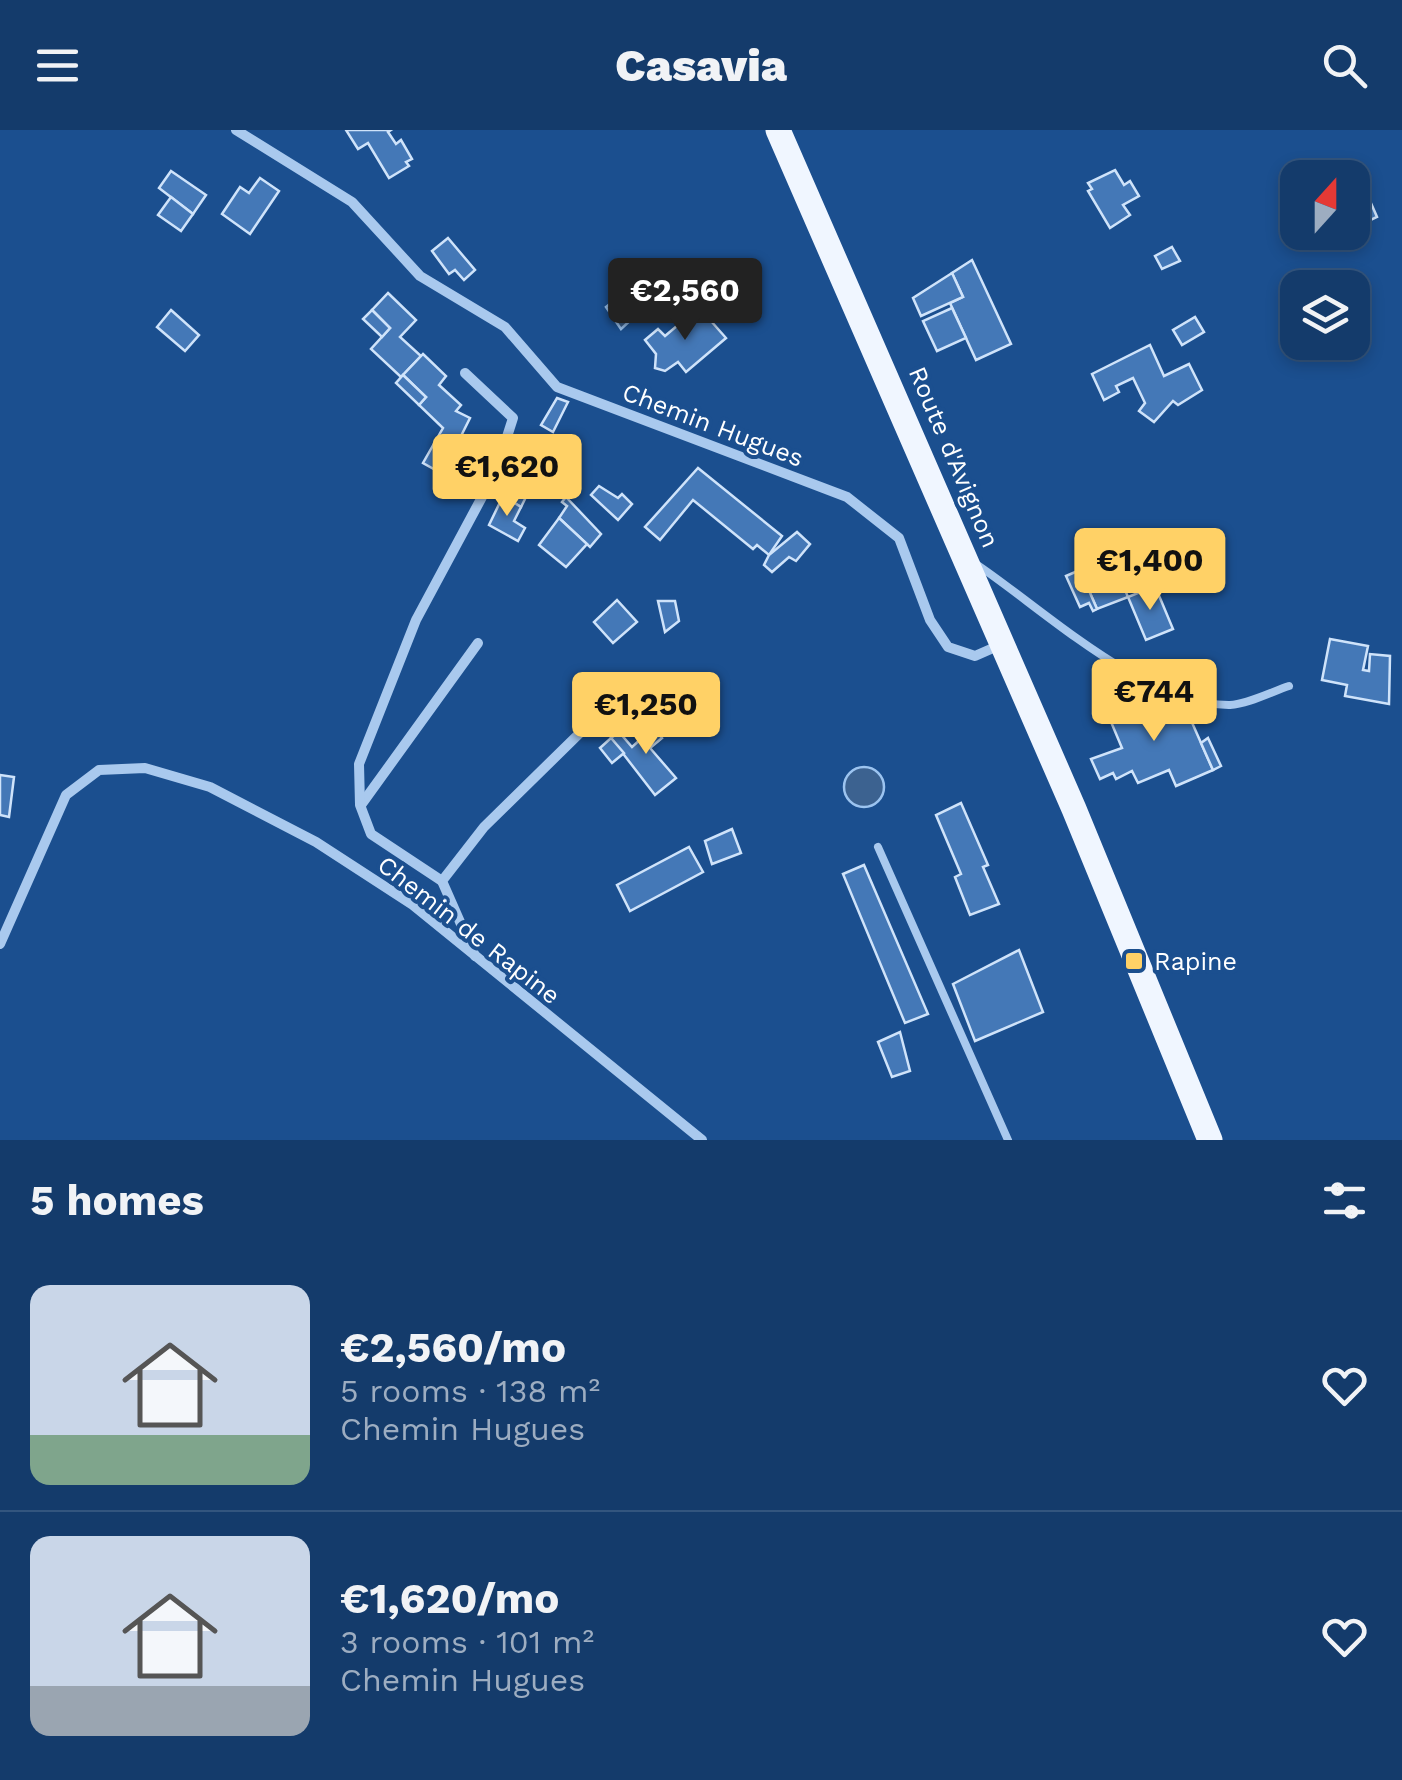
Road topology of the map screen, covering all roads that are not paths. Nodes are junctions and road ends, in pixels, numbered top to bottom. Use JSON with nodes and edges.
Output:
{"nodes":[{"id":1,"x":236,"y":130,"type":"edge"},
{"id":2,"x":778,"y":130,"type":"edge"},
{"id":3,"x":465,"y":373,"type":"dead end"},
{"id":4,"x":964,"y":556,"type":"junction"},
{"id":5,"x":478,"y":643,"type":"dead end"},
{"id":6,"x":1001,"y":645,"type":"junction"},
{"id":7,"x":1288,"y":686,"type":"dead end"},
{"id":8,"x":588,"y":726,"type":"dead end"},
{"id":9,"x":360,"y":805,"type":"junction"},
{"id":10,"x":1074,"y":809,"type":"junction"},
{"id":11,"x":878,"y":847,"type":"dead end"},
{"id":12,"x":442,"y":881,"type":"junction"},
{"id":13,"x":0,"y":944,"type":"edge"},
{"id":14,"x":478,"y":962,"type":"junction"},
{"id":15,"x":702,"y":1140,"type":"edge"},
{"id":16,"x":1008,"y":1140,"type":"edge"},
{"id":17,"x":1210,"y":1140,"type":"edge"},
{"id":18,"x":1226,"y":1140,"type":"edge"}],
"edges":[{"from":1,"to":6,"type":"street","name":"Chemin Hugues"},
{"from":2,"to":4,"type":"main road","name":"Route d'Avignon"},
{"from":3,"to":9,"type":"street"},
{"from":4,"to":6,"type":"main road","name":"Route d'Avignon"},
{"from":4,"to":7,"type":"lane"},
{"from":5,"to":9,"type":"street"},
{"from":6,"to":10,"type":"main road","name":"Route d'Avignon"},
{"from":8,"to":12,"type":"street"},
{"from":9,"to":12,"type":"street"},
{"from":10,"to":17,"type":"main road","name":"Route d'Avignon"},
{"from":10,"to":18,"type":"main road","name":"Route d'Avignon"},
{"from":11,"to":16,"type":"lane"},
{"from":12,"to":14,"type":"street"},
{"from":13,"to":14,"type":"street","name":"Chemin de Rapine"},
{"from":14,"to":15,"type":"street","name":"Chemin de Rapine"}]}
